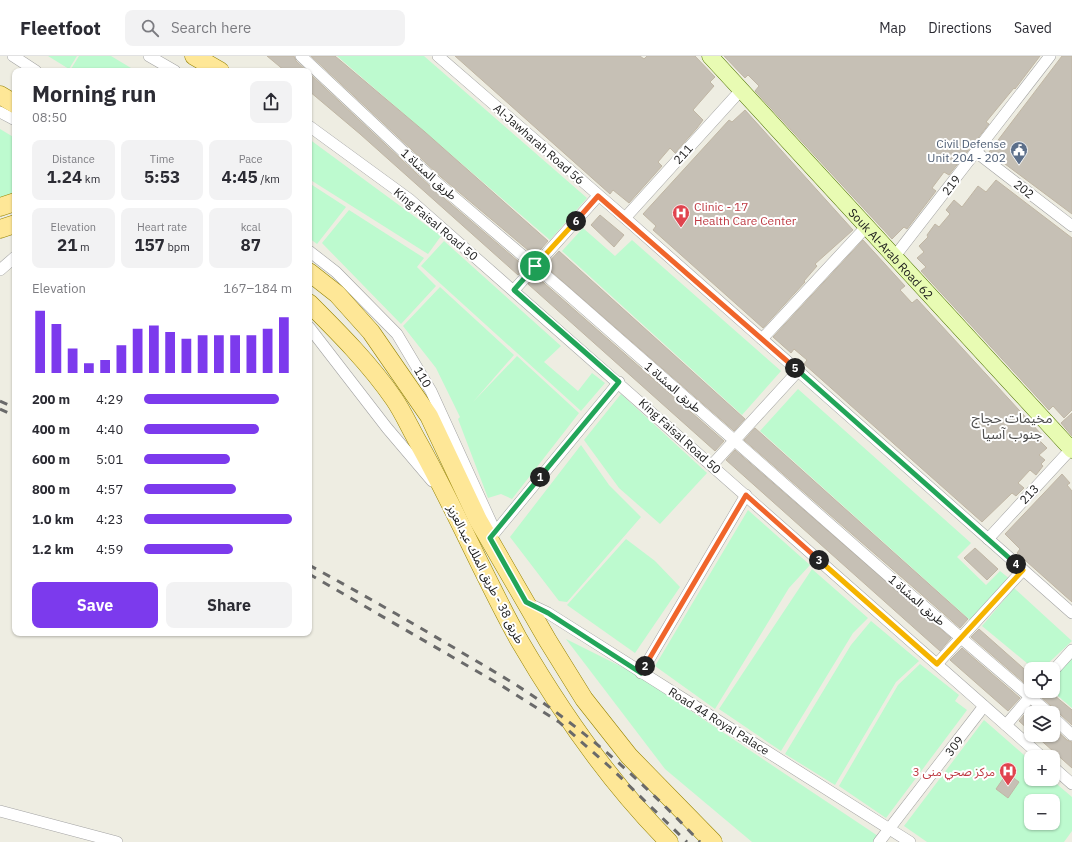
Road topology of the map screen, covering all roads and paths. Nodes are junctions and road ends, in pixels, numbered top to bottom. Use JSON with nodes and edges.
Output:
{"nodes":[{"id":1,"x":13,"y":56,"type":"edge"},
{"id":2,"x":149,"y":56,"type":"edge"},
{"id":3,"x":194,"y":56,"type":"edge"},
{"id":4,"x":301,"y":56,"type":"edge"},
{"id":5,"x":438,"y":56,"type":"edge"},
{"id":6,"x":710,"y":56,"type":"edge"},
{"id":7,"x":1050,"y":56,"type":"edge"},
{"id":8,"x":31,"y":68,"type":"edge"},
{"id":9,"x":170,"y":68,"type":"edge"},
{"id":10,"x":215,"y":68,"type":"edge"},
{"id":11,"x":741,"y":90,"type":"junction"},
{"id":12,"x":0,"y":95,"type":"edge"},
{"id":13,"x":12,"y":102,"type":"edge"},
{"id":14,"x":0,"y":112,"type":"edge"},
{"id":15,"x":12,"y":118,"type":"edge"},
{"id":16,"x":312,"y":128,"type":"edge"},
{"id":17,"x":976,"y":152,"type":"junction"},
{"id":18,"x":598,"y":196,"type":"junction"},
{"id":19,"x":12,"y":203,"type":"edge"},
{"id":20,"x":0,"y":207,"type":"edge"},
{"id":21,"x":625,"y":218,"type":"junction"},
{"id":22,"x":12,"y":225,"type":"edge"},
{"id":23,"x":867,"y":226,"type":"junction"},
{"id":24,"x":1072,"y":226,"type":"edge"},
{"id":25,"x":0,"y":229,"type":"edge"},
{"id":26,"x":312,"y":253,"type":"edge"},
{"id":27,"x":895,"y":256,"type":"junction"},
{"id":28,"x":12,"y":260,"type":"edge"},
{"id":29,"x":535,"y":266,"type":"junction"},
{"id":30,"x":0,"y":270,"type":"edge"},
{"id":31,"x":312,"y":274,"type":"edge"},
{"id":32,"x":514,"y":290,"type":"junction"},
{"id":33,"x":312,"y":306,"type":"edge"},
{"id":34,"x":312,"y":331,"type":"edge"},
{"id":35,"x":762,"y":339,"type":"junction"},
{"id":36,"x":798,"y":371,"type":"junction"},
{"id":37,"x":619,"y":382,"type":"junction"},
{"id":38,"x":734,"y":440,"type":"junction"},
{"id":39,"x":1071,"y":449,"type":"edge"},
{"id":40,"x":712,"y":465,"type":"junction"},
{"id":41,"x":746,"y":495,"type":"junction"},
{"id":42,"x":447,"y":498,"type":"junction"},
{"id":43,"x":493,"y":535,"type":"junction"},
{"id":44,"x":988,"y":539,"type":"junction"},
{"id":45,"x":1023,"y":570,"type":"junction"},
{"id":46,"x":526,"y":602,"type":"junction"},
{"id":47,"x":1072,"y":613,"type":"edge"},
{"id":48,"x":961,"y":638,"type":"junction"},
{"id":49,"x":1072,"y":650,"type":"edge"},
{"id":50,"x":1060,"y":663,"type":"edge"},
{"id":51,"x":937,"y":664,"type":"junction"},
{"id":52,"x":641,"y":673,"type":"junction"},
{"id":53,"x":1024,"y":688,"type":"edge"},
{"id":54,"x":1029,"y":698,"type":"edge"},
{"id":55,"x":1035,"y":698,"type":"edge"},
{"id":56,"x":984,"y":706,"type":"junction"},
{"id":57,"x":1042,"y":706,"type":"edge"},
{"id":58,"x":1060,"y":724,"type":"edge"},
{"id":59,"x":1006,"y":725,"type":"junction"},
{"id":60,"x":1072,"y":735,"type":"edge"},
{"id":61,"x":1034,"y":750,"type":"edge"},
{"id":62,"x":1060,"y":773,"type":"edge"},
{"id":63,"x":1072,"y":784,"type":"edge"},
{"id":64,"x":0,"y":811,"type":"edge"},
{"id":65,"x":889,"y":829,"type":"junction"},
{"id":66,"x":117,"y":842,"type":"edge"},
{"id":67,"x":669,"y":842,"type":"edge"},
{"id":68,"x":713,"y":842,"type":"edge"},
{"id":69,"x":879,"y":842,"type":"edge"},
{"id":70,"x":910,"y":842,"type":"edge"}],
"edges":[{"from":1,"to":8,"type":"street"},
{"from":2,"to":9,"type":"street"},
{"from":3,"to":10,"type":"main road"},
{"from":4,"to":29,"type":"street","name":"طريق المشاة 1"},
{"from":5,"to":18,"type":"street","name":"Al-Jawharah Road 56"},
{"from":6,"to":11,"type":"main road","name":"Souk Al-Arab Road 62"},
{"from":7,"to":17,"type":"street","name":"219"},
{"from":11,"to":21,"type":"street","name":"211"},
{"from":11,"to":23,"type":"main road","name":"Souk Al-Arab Road 62"},
{"from":12,"to":13,"type":"main road"},
{"from":14,"to":15,"type":"street"},
{"from":16,"to":32,"type":"street","name":"King Faisal Road 50"},
{"from":17,"to":24,"type":"street","name":"202"},
{"from":17,"to":27,"type":"street","name":"219"},
{"from":18,"to":21,"type":"street","name":"Al-Jawharah Road 56"},
{"from":18,"to":29,"type":"street"},
{"from":19,"to":20,"type":"main road"},
{"from":21,"to":35,"type":"street","name":"Al-Jawharah Road 56"},
{"from":22,"to":25,"type":"main road"},
{"from":23,"to":27,"type":"main road","name":"Souk Al-Arab Road 62"},
{"from":23,"to":35,"type":"street"},
{"from":26,"to":43,"type":"street","name":"110"},
{"from":27,"to":39,"type":"main road","name":"Souk Al-Arab Road 62"},
{"from":28,"to":30,"type":"street"},
{"from":29,"to":32,"type":"street"},
{"from":29,"to":38,"type":"street","name":"طريق المشاة 1"},
{"from":31,"to":43,"type":"main road","name":"طريق 38 - طريق الملك عبدالعزيز"},
{"from":32,"to":37,"type":"street","name":"King Faisal Road 50"},
{"from":33,"to":42,"type":"main road","name":"طريق 38 - طريق الملك عبدالعزيز"},
{"from":34,"to":42,"type":"street"},
{"from":35,"to":36,"type":"street","name":"Al-Jawharah Road 56"},
{"from":36,"to":38,"type":"street"},
{"from":36,"to":44,"type":"street","name":"Al-Jawharah Road 56"},
{"from":37,"to":40,"type":"street","name":"King Faisal Road 50"},
{"from":37,"to":43,"type":"street"},
{"from":38,"to":40,"type":"street"},
{"from":38,"to":48,"type":"street","name":"طريق المشاة 1"},
{"from":39,"to":44,"type":"street","name":"213"},
{"from":40,"to":41,"type":"street","name":"King Faisal Road 50"},
{"from":41,"to":51,"type":"street","name":"King Faisal Road 50"},
{"from":41,"to":52,"type":"street"},
{"from":42,"to":67,"type":"main road","name":"طريق 38 - طريق الملك عبدالعزيز"},
{"from":43,"to":46,"type":"main road","name":"طريق 38 - طريق الملك عبدالعزيز"},
{"from":44,"to":45,"type":"street","name":"Al-Jawharah Road 56"},
{"from":45,"to":47,"type":"street","name":"Al-Jawharah Road 56"},
{"from":45,"to":48,"type":"street"},
{"from":46,"to":52,"type":"street","name":"Road 44 Royal Palace"},
{"from":46,"to":68,"type":"main road","name":"طريق 38 - طريق الملك عبدالعزيز"},
{"from":48,"to":51,"type":"street"},
{"from":48,"to":53,"type":"street","name":"طريق المشاة 1"},
{"from":49,"to":50,"type":"street"},
{"from":51,"to":56,"type":"street","name":"King Faisal Road 50"},
{"from":52,"to":65,"type":"street","name":"Road 44 Royal Palace"},
{"from":54,"to":59,"type":"street"},
{"from":55,"to":57,"type":"street","name":"طريق المشاة 1"},
{"from":56,"to":59,"type":"street","name":"King Faisal Road 50"},
{"from":56,"to":65,"type":"street","name":"309"},
{"from":58,"to":60,"type":"street"},
{"from":59,"to":61,"type":"street","name":"King Faisal Road 50"},
{"from":62,"to":63,"type":"street"},
{"from":64,"to":66,"type":"street"},
{"from":65,"to":69,"type":"street","name":"309"},
{"from":65,"to":70,"type":"street","name":"Road 44 Royal Palace"}]}
